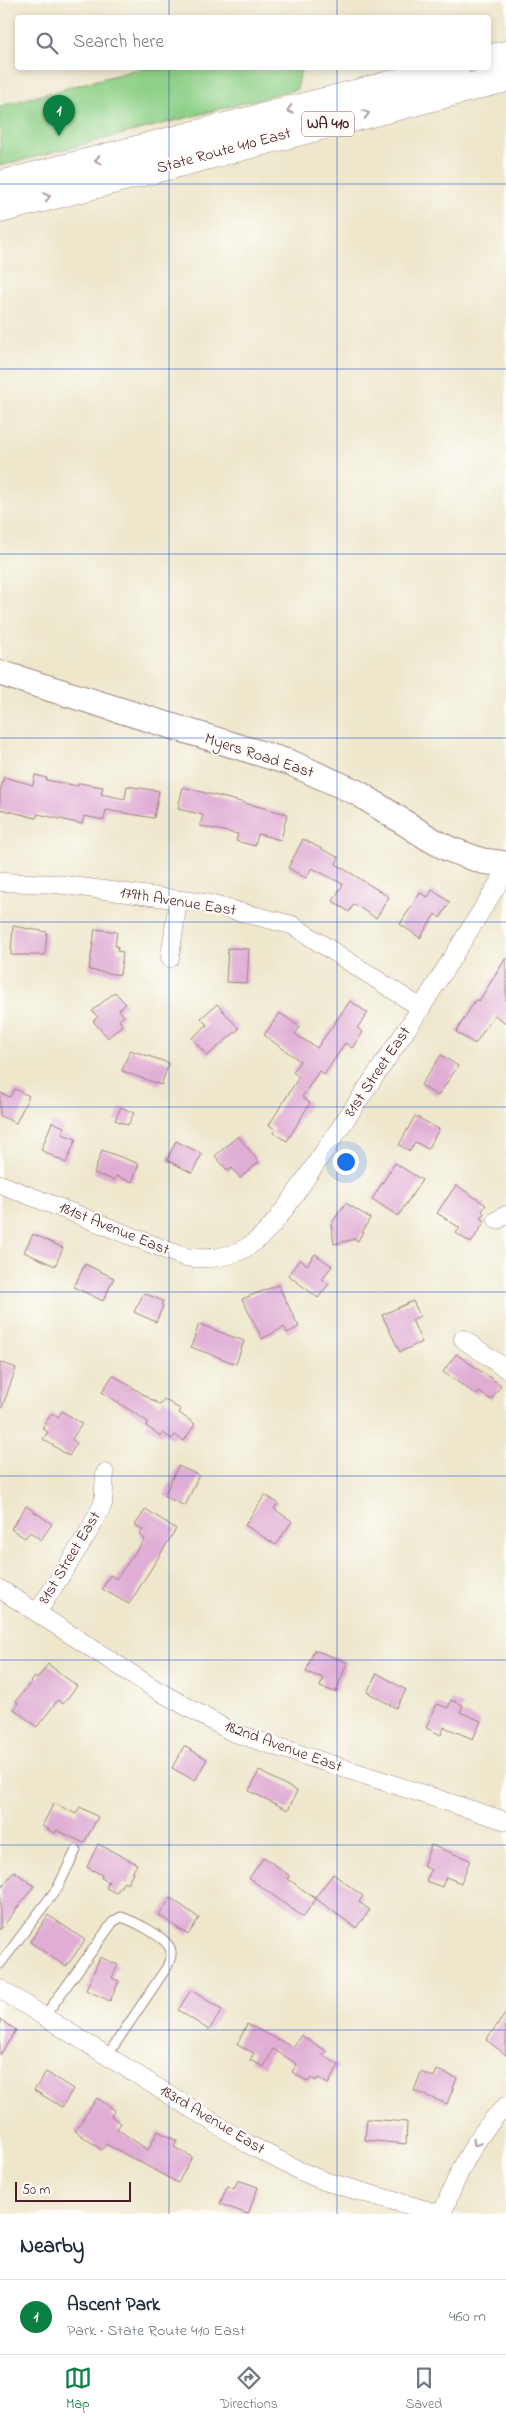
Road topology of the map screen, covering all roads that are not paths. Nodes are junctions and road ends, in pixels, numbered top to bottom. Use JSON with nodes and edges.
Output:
{"nodes":[{"id":1,"x":506,"y":55,"type":"edge"},
{"id":2,"x":491,"y":58,"type":"edge"},
{"id":3,"x":448,"y":70,"type":"edge"},
{"id":4,"x":506,"y":78,"type":"edge"},
{"id":5,"x":0,"y":186,"type":"edge"},
{"id":6,"x":0,"y":209,"type":"edge"},
{"id":7,"x":0,"y":673,"type":"edge"},
{"id":8,"x":506,"y":864,"type":"edge"},
{"id":9,"x":506,"y":871,"type":"edge"},
{"id":10,"x":0,"y":882,"type":"edge"},
{"id":11,"x":178,"y":900,"type":"junction"},
{"id":12,"x":170,"y":958,"type":"dead end"},
{"id":13,"x":422,"y":1008,"type":"junction"},
{"id":14,"x":0,"y":1184,"type":"edge"},
{"id":15,"x":231,"y":1254,"type":"joint"},
{"id":16,"x":463,"y":1339,"type":"dead end"},
{"id":17,"x":506,"y":1369,"type":"edge"},
{"id":18,"x":105,"y":1473,"type":"dead end"},
{"id":19,"x":5,"y":1595,"type":"edge"},
{"id":20,"x":37,"y":1613,"type":"junction"},
{"id":21,"x":506,"y":1821,"type":"edge"},
{"id":22,"x":76,"y":1850,"type":"dead end"},
{"id":23,"x":0,"y":1964,"type":"edge"},
{"id":24,"x":0,"y":1989,"type":"edge"},
{"id":25,"x":44,"y":2017,"type":"junction"},
{"id":26,"x":107,"y":2056,"type":"junction"},
{"id":27,"x":506,"y":2106,"type":"edge"},
{"id":28,"x":441,"y":2214,"type":"edge"}],
"edges":[{"from":1,"to":2,"type":"highway"},
{"from":3,"to":5,"type":"highway","name":"State Route 410 East","number":"WA 410","one_way":true},
{"from":6,"to":4,"type":"highway","name":"State Route 410 East","number":"WA 410","one_way":true},
{"from":7,"to":8,"type":"street","name":"Myers Road East"},
{"from":9,"to":13,"type":"street","name":"81st Street East"},
{"from":10,"to":11,"type":"street","name":"179th Avenue East"},
{"from":11,"to":12,"type":"street"},
{"from":11,"to":13,"type":"street","name":"179th Avenue East"},
{"from":13,"to":15,"type":"street","name":"81st Street East"},
{"from":14,"to":15,"type":"street","name":"181st Avenue East"},
{"from":16,"to":17,"type":"street"},
{"from":18,"to":20,"type":"street","name":"81st Street East"},
{"from":19,"to":20,"type":"street","name":"182nd Avenue East"},
{"from":20,"to":21,"type":"street","name":"182nd Avenue East"},
{"from":22,"to":23,"type":"lane"},
{"from":24,"to":25,"type":"street","name":"183rd Avenue East"},
{"from":25,"to":26,"type":"street","name":"183rd Avenue East"},
{"from":25,"to":26,"type":"lane"},
{"from":26,"to":28,"type":"street","name":"183rd Avenue East"},
{"from":27,"to":28,"type":"street","one_way":true}]}
